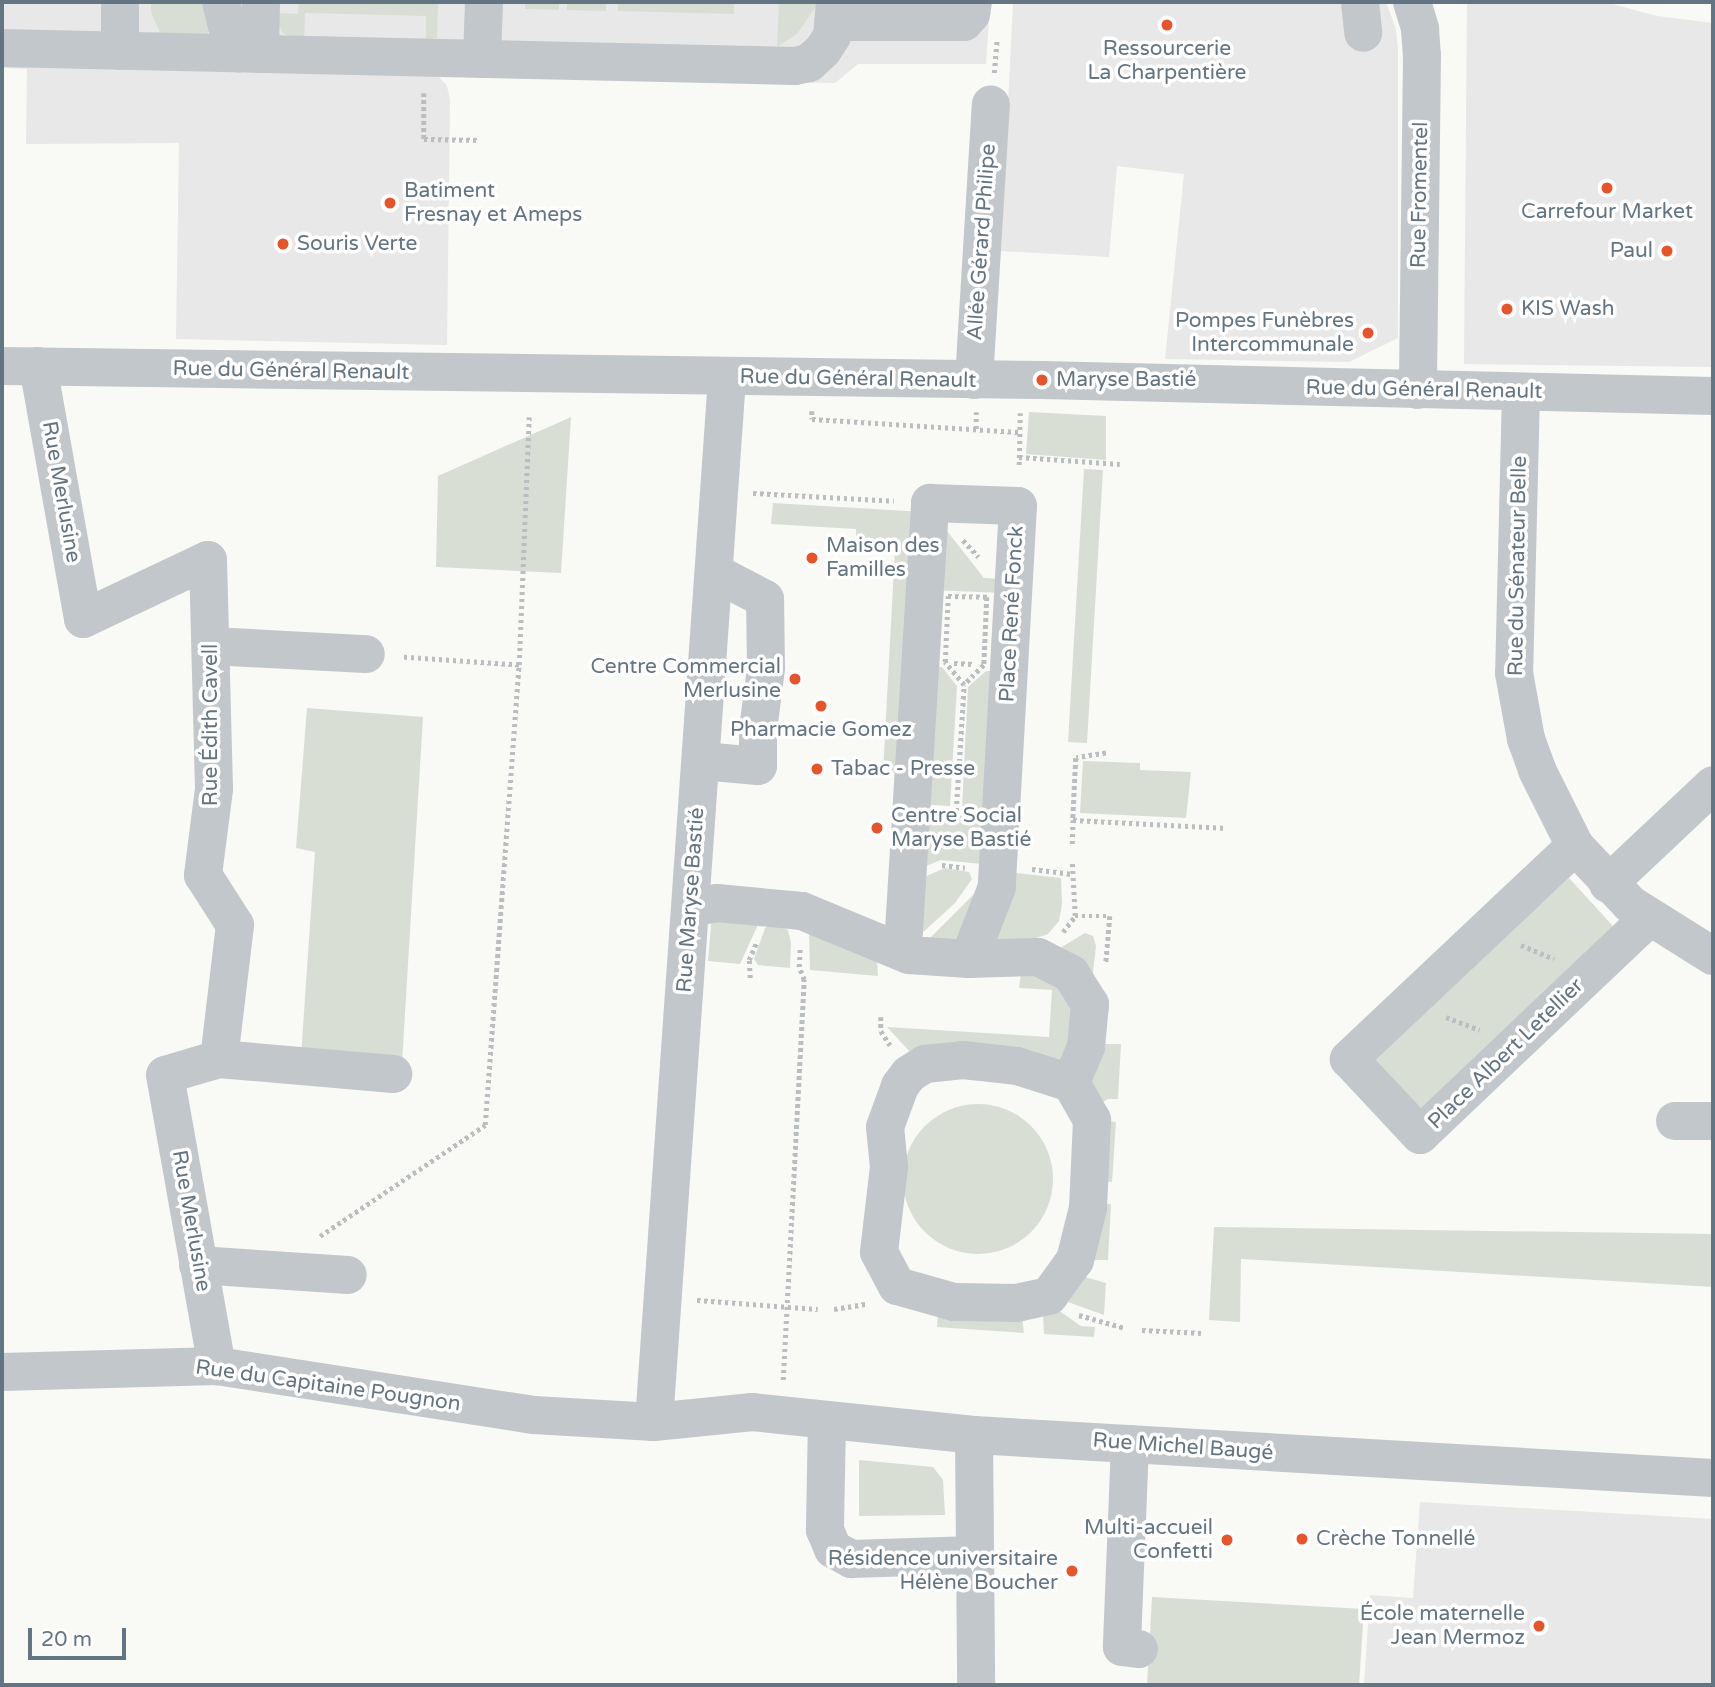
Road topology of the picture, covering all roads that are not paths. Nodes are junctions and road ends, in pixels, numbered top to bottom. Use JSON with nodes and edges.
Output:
{"nodes":[{"id":1,"x":221,"y":2,"type":"edge"},
{"id":2,"x":261,"y":2,"type":"edge"},
{"id":3,"x":484,"y":2,"type":"edge"},
{"id":4,"x":1412,"y":2,"type":"edge"},
{"id":5,"x":835,"y":12,"type":"edge"},
{"id":6,"x":986,"y":15,"type":"edge"},
{"id":7,"x":123,"y":21,"type":"edge"},
{"id":8,"x":2,"y":48,"type":"edge"},
{"id":9,"x":249,"y":54,"type":"junction"},
{"id":10,"x":482,"y":59,"type":"junction"},
{"id":11,"x":990,"y":105,"type":"road end"},
{"id":12,"x":20,"y":366,"type":"edge"},
{"id":13,"x":727,"y":377,"type":"junction"},
{"id":14,"x":974,"y":380,"type":"junction"},
{"id":15,"x":1418,"y":390,"type":"junction"},
{"id":16,"x":1521,"y":392,"type":"junction"},
{"id":17,"x":1713,"y":396,"type":"edge"},
{"id":18,"x":715,"y":573,"type":"junction"},
{"id":19,"x":83,"y":618,"type":"joint"},
{"id":20,"x":211,"y":646,"type":"junction"},
{"id":21,"x":366,"y":654,"type":"road end"},
{"id":22,"x":702,"y":761,"type":"junction"},
{"id":23,"x":1713,"y":785,"type":"edge"},
{"id":24,"x":1575,"y":846,"type":"junction"},
{"id":25,"x":1608,"y":884,"type":"junction"},
{"id":26,"x":691,"y":908,"type":"junction"},
{"id":27,"x":1649,"y":918,"type":"junction"},
{"id":28,"x":894,"y":948,"type":"junction"},
{"id":29,"x":1713,"y":956,"type":"edge"},
{"id":30,"x":969,"y":959,"type":"junction"},
{"id":31,"x":219,"y":1059,"type":"junction"},
{"id":32,"x":393,"y":1074,"type":"dead end"},
{"id":33,"x":1071,"y":1083,"type":"junction"},
{"id":34,"x":1675,"y":1121,"type":"dead end"},
{"id":35,"x":1713,"y":1121,"type":"edge"},
{"id":36,"x":198,"y":1265,"type":"junction"},
{"id":37,"x":348,"y":1275,"type":"dead end"},
{"id":38,"x":217,"y":1366,"type":"junction"},
{"id":39,"x":2,"y":1371,"type":"edge"},
{"id":40,"x":827,"y":1421,"type":"junction"},
{"id":41,"x":654,"y":1422,"type":"junction"},
{"id":42,"x":974,"y":1434,"type":"junction"},
{"id":43,"x":1130,"y":1444,"type":"junction"},
{"id":44,"x":1713,"y":1478,"type":"edge"},
{"id":45,"x":974,"y":1555,"type":"junction"},
{"id":46,"x":1139,"y":1648,"type":"dead end"},
{"id":47,"x":976,"y":1685,"type":"edge"}],
"edges":[{"from":1,"to":9,"type":"street"},
{"from":2,"to":9,"type":"street"},
{"from":3,"to":10,"type":"street"},
{"from":4,"to":15,"type":"street","name":"Rue Fromentel"},
{"from":5,"to":6,"type":"street"},
{"from":5,"to":10,"type":"street"},
{"from":7,"to":8,"type":"street"},
{"from":7,"to":9,"type":"street"},
{"from":9,"to":10,"type":"street"},
{"from":11,"to":14,"type":"street","name":"Allée Gérard Philipe"},
{"from":12,"to":13,"type":"street","name":"Rue du Général Renault"},
{"from":12,"to":19,"type":"street","name":"Rue Merlusine"},
{"from":13,"to":14,"type":"street","name":"Rue du Général Renault"},
{"from":13,"to":18,"type":"street","name":"Rue Maryse Bastié"},
{"from":14,"to":15,"type":"street","name":"Rue du Général Renault"},
{"from":15,"to":16,"type":"street","name":"Rue du Général Renault"},
{"from":16,"to":17,"type":"street","name":"Rue du Général Renault"},
{"from":16,"to":24,"type":"street","name":"Rue du Sénateur Belle"},
{"from":18,"to":22,"type":"street","name":"Rue Maryse Bastié"},
{"from":18,"to":22,"type":"street"},
{"from":19,"to":20,"type":"street","name":"Rue Édith Cavell"},
{"from":20,"to":21,"type":"street"},
{"from":20,"to":31,"type":"street","name":"Rue Édith Cavell"},
{"from":22,"to":26,"type":"street","name":"Rue Maryse Bastié"},
{"from":23,"to":25,"type":"street"},
{"from":24,"to":25,"type":"street","name":"Rue du Sénateur Belle"},
{"from":24,"to":27,"type":"street","name":"Place Albert Letellier"},
{"from":25,"to":27,"type":"street","name":"Rue du Sénateur Belle"},
{"from":26,"to":28,"type":"street"},
{"from":26,"to":41,"type":"street","name":"Rue Maryse Bastié"},
{"from":27,"to":29,"type":"street","name":"Rue du Sénateur Belle"},
{"from":28,"to":30,"type":"street"},
{"from":28,"to":30,"type":"street","name":"Place René Fonck"},
{"from":30,"to":33,"type":"street"},
{"from":31,"to":32,"type":"street"},
{"from":31,"to":36,"type":"street","name":"Rue Merlusine"},
{"from":33,"to":33,"type":"street"},
{"from":34,"to":35,"type":"street"},
{"from":36,"to":37,"type":"street"},
{"from":36,"to":38,"type":"street","name":"Rue Merlusine"},
{"from":38,"to":39,"type":"street","name":"Rue du Capitaine Pougnon"},
{"from":38,"to":41,"type":"street","name":"Rue du Capitaine Pougnon"},
{"from":40,"to":41,"type":"street","name":"Rue Michel Baugé"},
{"from":40,"to":42,"type":"street","name":"Rue Michel Baugé"},
{"from":40,"to":45,"type":"street"},
{"from":42,"to":43,"type":"street","name":"Rue Michel Baugé"},
{"from":42,"to":45,"type":"street"},
{"from":43,"to":44,"type":"street","name":"Rue Michel Baugé"},
{"from":43,"to":46,"type":"street"},
{"from":45,"to":47,"type":"street"}]}
